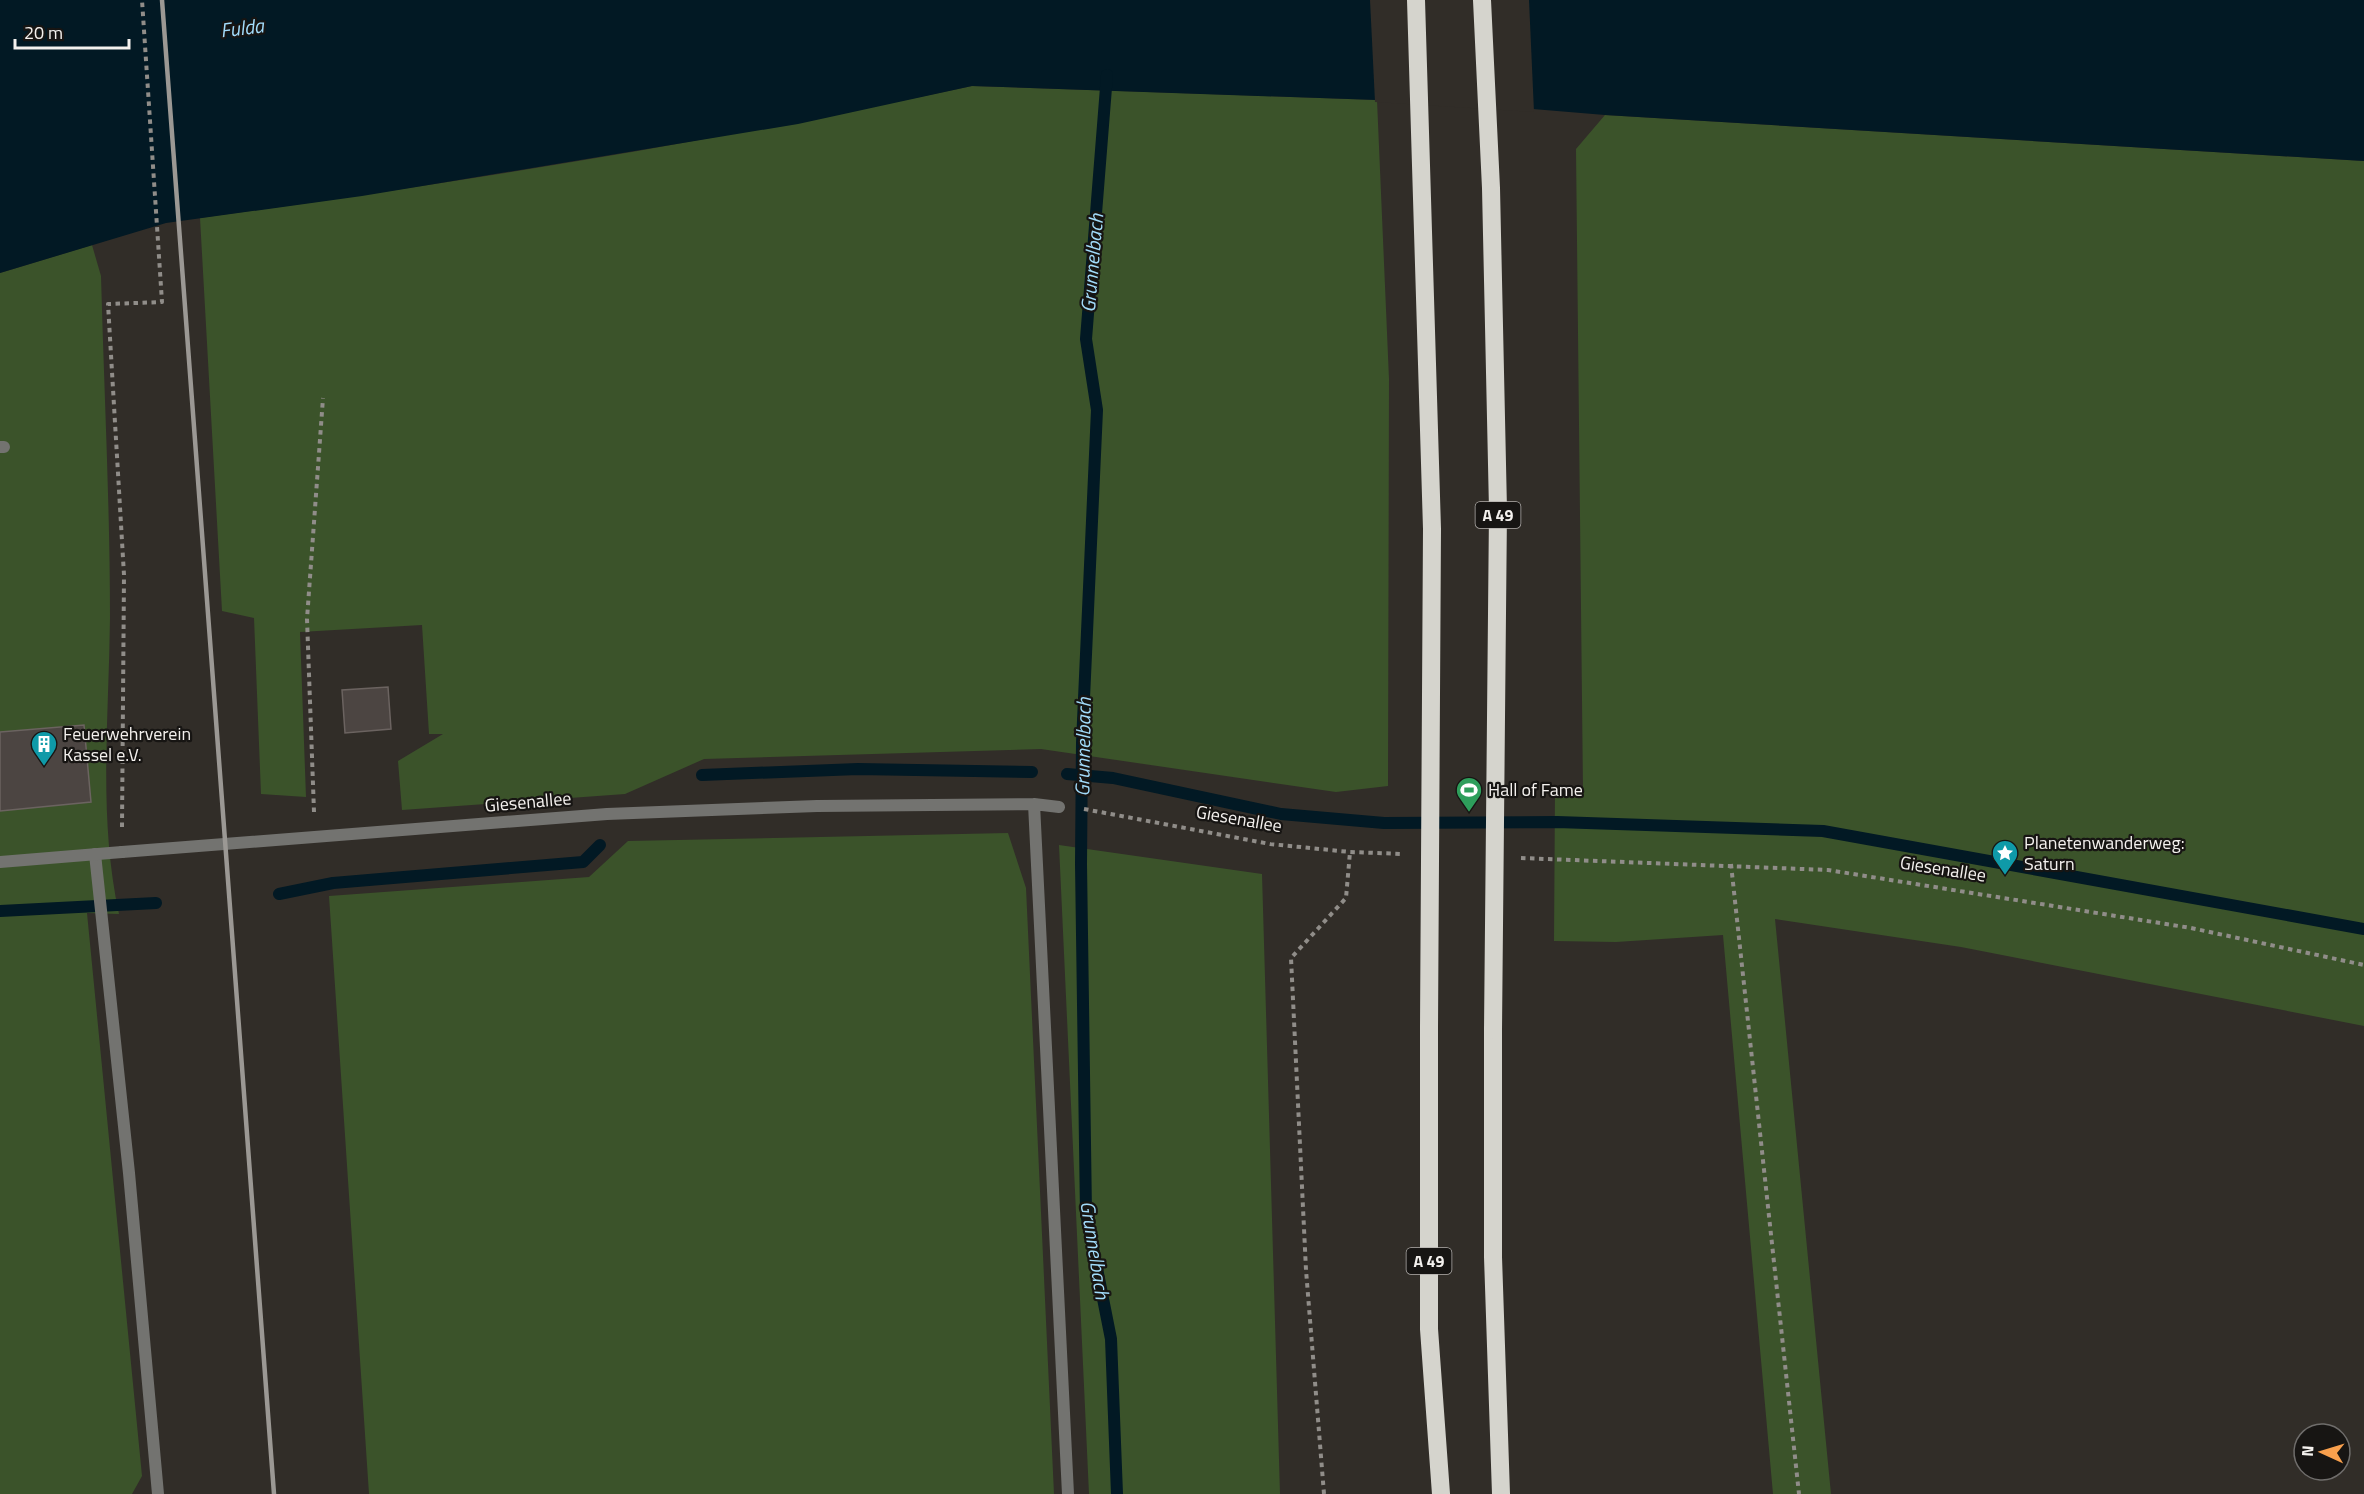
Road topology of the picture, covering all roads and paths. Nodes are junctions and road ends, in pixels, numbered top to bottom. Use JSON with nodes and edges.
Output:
{"nodes":[{"id":1,"x":141,"y":0,"type":"edge"},
{"id":2,"x":1416,"y":0,"type":"edge"},
{"id":3,"x":1482,"y":0,"type":"edge"},
{"id":4,"x":323,"y":398,"type":"dead end"},
{"id":5,"x":1034,"y":804,"type":"junction"},
{"id":6,"x":1059,"y":807,"type":"dead end"},
{"id":7,"x":1092,"y":810,"type":"dead end"},
{"id":8,"x":314,"y":837,"type":"junction"},
{"id":9,"x":122,"y":852,"type":"junction"},
{"id":10,"x":1350,"y":852,"type":"junction"},
{"id":11,"x":1381,"y":853,"type":"dead end"},
{"id":12,"x":95,"y":854,"type":"junction"},
{"id":13,"x":1546,"y":859,"type":"dead end"},
{"id":14,"x":0,"y":862,"type":"edge"},
{"id":15,"x":1731,"y":864,"type":"junction"},
{"id":16,"x":2364,"y":965,"type":"edge"},
{"id":17,"x":158,"y":1494,"type":"edge"},
{"id":18,"x":1068,"y":1494,"type":"edge"},
{"id":19,"x":1324,"y":1494,"type":"edge"},
{"id":20,"x":1441,"y":1494,"type":"edge"},
{"id":21,"x":1501,"y":1494,"type":"edge"},
{"id":22,"x":1799,"y":1494,"type":"edge"}],
"edges":[{"from":1,"to":9,"type":"path"},
{"from":2,"to":20,"type":"highway","number":"A 49","bridge":true},
{"from":3,"to":21,"type":"highway","number":"A 49","bridge":true},
{"from":4,"to":8,"type":"path"},
{"from":5,"to":6,"type":"street","name":"Giesenallee"},
{"from":5,"to":8,"type":"street","name":"Giesenallee"},
{"from":5,"to":18,"type":"street"},
{"from":7,"to":10,"type":"path","name":"Giesenallee"},
{"from":8,"to":9,"type":"street","name":"Giesenallee"},
{"from":9,"to":12,"type":"street","name":"Giesenallee"},
{"from":10,"to":11,"type":"path","name":"Giesenallee"},
{"from":10,"to":19,"type":"path"},
{"from":12,"to":14,"type":"street","name":"Giesenallee"},
{"from":12,"to":17,"type":"street"},
{"from":13,"to":15,"type":"path","name":"Giesenallee"},
{"from":15,"to":16,"type":"path","name":"Giesenallee"},
{"from":15,"to":22,"type":"path"}]}
